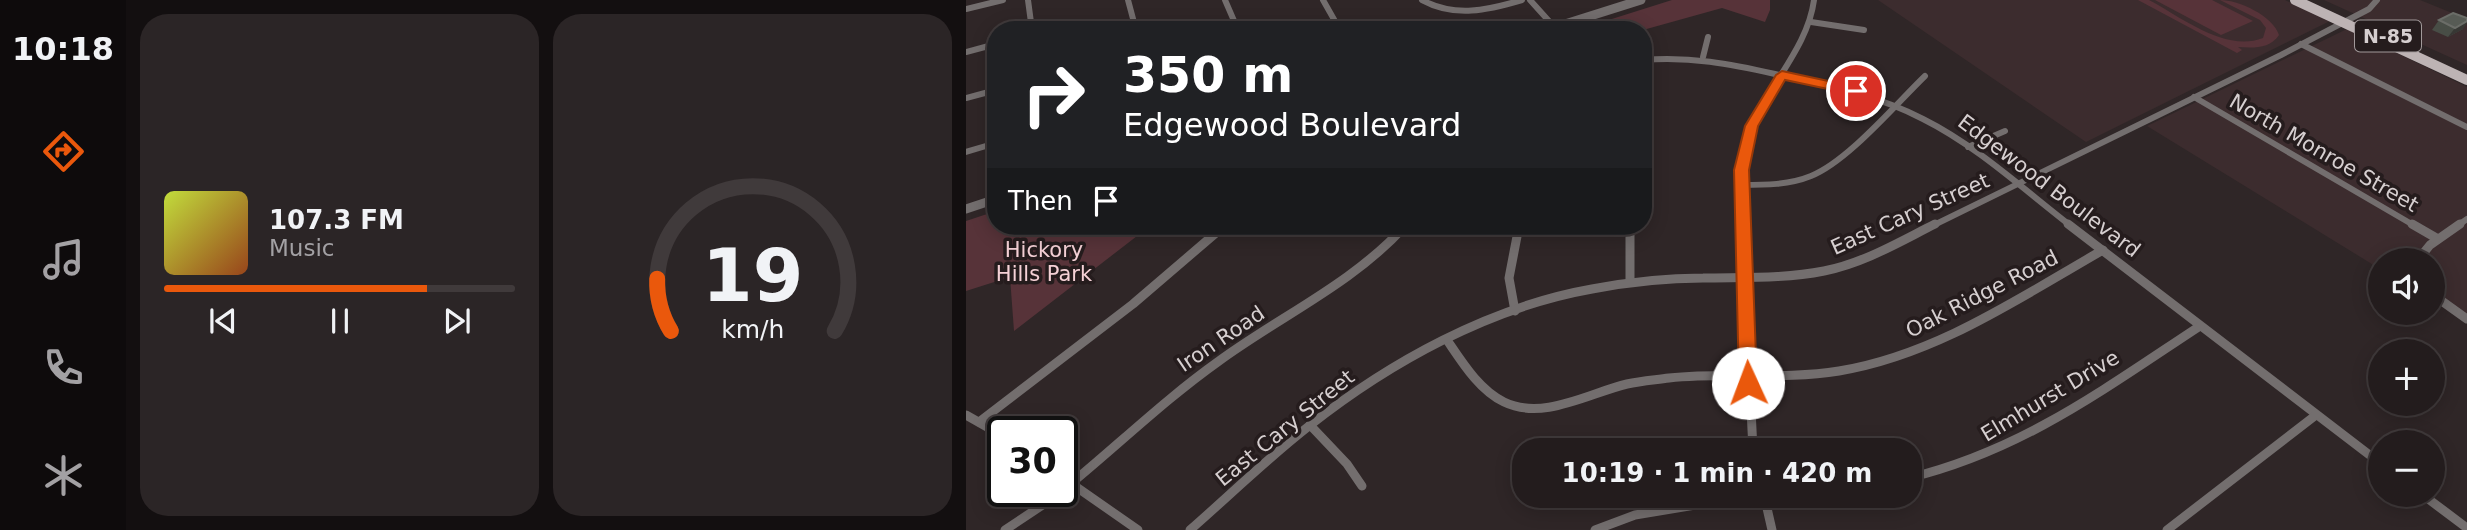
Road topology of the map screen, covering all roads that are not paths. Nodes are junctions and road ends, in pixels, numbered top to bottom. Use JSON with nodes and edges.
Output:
{"nodes":[{"id":1,"x":1003,"y":0,"type":"edge"},
{"id":2,"x":1028,"y":0,"type":"edge"},
{"id":3,"x":1128,"y":0,"type":"edge"},
{"id":4,"x":1225,"y":0,"type":"edge"},
{"id":5,"x":1323,"y":0,"type":"edge"},
{"id":6,"x":1422,"y":0,"type":"edge"},
{"id":7,"x":1522,"y":0,"type":"edge"},
{"id":8,"x":1530,"y":0,"type":"edge"},
{"id":9,"x":1641,"y":0,"type":"edge"},
{"id":10,"x":1814,"y":0,"type":"edge"},
{"id":11,"x":2295,"y":0,"type":"edge"},
{"id":12,"x":2310,"y":0,"type":"edge"},
{"id":13,"x":2377,"y":0,"type":"edge"},
{"id":14,"x":966,"y":9,"type":"edge"},
{"id":15,"x":2346,"y":20,"type":"junction"},
{"id":16,"x":1031,"y":21,"type":"edge"},
{"id":17,"x":1134,"y":21,"type":"edge"},
{"id":18,"x":1234,"y":21,"type":"edge"},
{"id":19,"x":1335,"y":21,"type":"edge"},
{"id":20,"x":1546,"y":21,"type":"edge"},
{"id":21,"x":1577,"y":21,"type":"edge"},
{"id":22,"x":1811,"y":22,"type":"junction"},
{"id":23,"x":1864,"y":30,"type":"dead end"},
{"id":24,"x":1708,"y":37,"type":"dead end"},
{"id":25,"x":2301,"y":44,"type":"junction"},
{"id":26,"x":987,"y":46,"type":"edge"},
{"id":27,"x":966,"y":52,"type":"edge"},
{"id":28,"x":1703,"y":57,"type":"junction"},
{"id":29,"x":1652,"y":60,"type":"edge"},
{"id":30,"x":2467,"y":72,"type":"edge"},
{"id":31,"x":1782,"y":75,"type":"junction"},
{"id":32,"x":1925,"y":76,"type":"dead end"},
{"id":33,"x":2467,"y":80,"type":"edge"},
{"id":34,"x":987,"y":92,"type":"edge"},
{"id":35,"x":2194,"y":97,"type":"junction"},
{"id":36,"x":966,"y":98,"type":"edge"},
{"id":37,"x":1895,"y":105,"type":"junction"},
{"id":38,"x":2467,"y":127,"type":"edge"},
{"id":39,"x":2005,"y":131,"type":"dead end"},
{"id":40,"x":987,"y":146,"type":"edge"},
{"id":41,"x":1968,"y":147,"type":"junction"},
{"id":42,"x":966,"y":152,"type":"edge"},
{"id":43,"x":1741,"y":185,"type":"junction"},
{"id":44,"x":2017,"y":185,"type":"junction"},
{"id":45,"x":987,"y":203,"type":"edge"},
{"id":46,"x":966,"y":209,"type":"edge"},
{"id":47,"x":2467,"y":219,"type":"edge"},
{"id":48,"x":1214,"y":235,"type":"edge"},
{"id":49,"x":1398,"y":235,"type":"edge"},
{"id":50,"x":1516,"y":235,"type":"edge"},
{"id":51,"x":1630,"y":235,"type":"edge"},
{"id":52,"x":2438,"y":239,"type":"junction"},
{"id":53,"x":2427,"y":248,"type":"edge"},
{"id":54,"x":2103,"y":250,"type":"junction"},
{"id":55,"x":1744,"y":276,"type":"junction"},
{"id":56,"x":1630,"y":282,"type":"junction"},
{"id":57,"x":2445,"y":303,"type":"edge"},
{"id":58,"x":1515,"y":311,"type":"junction"},
{"id":59,"x":2467,"y":319,"type":"edge"},
{"id":60,"x":2200,"y":326,"type":"junction"},
{"id":61,"x":1447,"y":340,"type":"junction"},
{"id":62,"x":1748,"y":374,"type":"junction"},
{"id":63,"x":966,"y":415,"type":"edge"},
{"id":64,"x":2316,"y":415,"type":"junction"},
{"id":65,"x":979,"y":422,"type":"junction"},
{"id":66,"x":1310,"y":425,"type":"junction"},
{"id":67,"x":987,"y":427,"type":"edge"},
{"id":68,"x":1752,"y":438,"type":"edge"},
{"id":69,"x":2368,"y":454,"type":"edge"},
{"id":70,"x":1922,"y":475,"type":"edge"},
{"id":71,"x":1078,"y":478,"type":"edge"},
{"id":72,"x":1362,"y":486,"type":"dead end"},
{"id":73,"x":1078,"y":487,"type":"edge"},
{"id":74,"x":1039,"y":507,"type":"edge"},
{"id":75,"x":2438,"y":507,"type":"edge"},
{"id":76,"x":1677,"y":508,"type":"edge"},
{"id":77,"x":1767,"y":508,"type":"edge"},
{"id":78,"x":2461,"y":527,"type":"edge"},
{"id":79,"x":1005,"y":530,"type":"edge"},
{"id":80,"x":1138,"y":530,"type":"edge"},
{"id":81,"x":1190,"y":530,"type":"edge"},
{"id":82,"x":1595,"y":530,"type":"edge"},
{"id":83,"x":1772,"y":530,"type":"edge"},
{"id":84,"x":2167,"y":530,"type":"edge"}],
"edges":[{"from":1,"to":14,"type":"street"},
{"from":2,"to":16,"type":"street"},
{"from":3,"to":17,"type":"street"},
{"from":4,"to":18,"type":"street"},
{"from":5,"to":19,"type":"street"},
{"from":6,"to":7,"type":"street"},
{"from":8,"to":20,"type":"street"},
{"from":9,"to":21,"type":"street"},
{"from":10,"to":22,"type":"street"},
{"from":11,"to":15,"type":"main road","number":"N-85"},
{"from":12,"to":15,"type":"main road","number":"N-85"},
{"from":13,"to":15,"type":"street","name":"East Cary Street"},
{"from":15,"to":25,"type":"street","name":"East Cary Street"},
{"from":15,"to":30,"type":"main road","number":"N-85"},
{"from":15,"to":33,"type":"main road","number":"N-85"},
{"from":22,"to":23,"type":"street"},
{"from":22,"to":31,"type":"street"},
{"from":24,"to":28,"type":"street"},
{"from":25,"to":35,"type":"street","name":"East Cary Street"},
{"from":25,"to":38,"type":"street"},
{"from":26,"to":27,"type":"street"},
{"from":28,"to":29,"type":"street","name":"Edgewood Boulevard"},
{"from":28,"to":31,"type":"street","name":"Edgewood Boulevard"},
{"from":31,"to":37,"type":"street","name":"Edgewood Boulevard"},
{"from":31,"to":43,"type":"street"},
{"from":32,"to":37,"type":"street"},
{"from":34,"to":36,"type":"street"},
{"from":35,"to":44,"type":"street","name":"East Cary Street"},
{"from":35,"to":52,"type":"street","name":"North Monroe Street"},
{"from":37,"to":41,"type":"street","name":"Edgewood Boulevard"},
{"from":37,"to":43,"type":"street"},
{"from":39,"to":41,"type":"street"},
{"from":40,"to":42,"type":"street"},
{"from":41,"to":44,"type":"street","name":"Edgewood Boulevard"},
{"from":43,"to":55,"type":"street"},
{"from":44,"to":54,"type":"street","name":"Edgewood Boulevard"},
{"from":44,"to":55,"type":"street","name":"East Cary Street"},
{"from":45,"to":46,"type":"street"},
{"from":47,"to":52,"type":"street"},
{"from":48,"to":65,"type":"street"},
{"from":49,"to":71,"type":"street","name":"Iron Road"},
{"from":50,"to":58,"type":"street"},
{"from":51,"to":56,"type":"street"},
{"from":52,"to":53,"type":"street"},
{"from":54,"to":60,"type":"street","name":"Edgewood Boulevard"},
{"from":54,"to":62,"type":"street","name":"Oak Ridge Road"},
{"from":55,"to":56,"type":"street","name":"East Cary Street"},
{"from":55,"to":62,"type":"street"},
{"from":56,"to":58,"type":"street","name":"East Cary Street"},
{"from":57,"to":59,"type":"street"},
{"from":58,"to":61,"type":"street","name":"East Cary Street"},
{"from":60,"to":64,"type":"street","name":"Edgewood Boulevard"},
{"from":60,"to":70,"type":"street","name":"Elmhurst Drive"},
{"from":61,"to":62,"type":"street","name":"Oak Ridge Road"},
{"from":61,"to":66,"type":"street","name":"East Cary Street"},
{"from":62,"to":68,"type":"street"},
{"from":63,"to":65,"type":"street"},
{"from":64,"to":69,"type":"street","name":"Edgewood Boulevard"},
{"from":64,"to":84,"type":"street"},
{"from":65,"to":67,"type":"street"},
{"from":66,"to":72,"type":"street"},
{"from":66,"to":81,"type":"street","name":"East Cary Street"},
{"from":73,"to":80,"type":"street"},
{"from":74,"to":79,"type":"street","name":"Iron Road"},
{"from":75,"to":78,"type":"street"},
{"from":76,"to":82,"type":"street"},
{"from":77,"to":83,"type":"street"}]}
